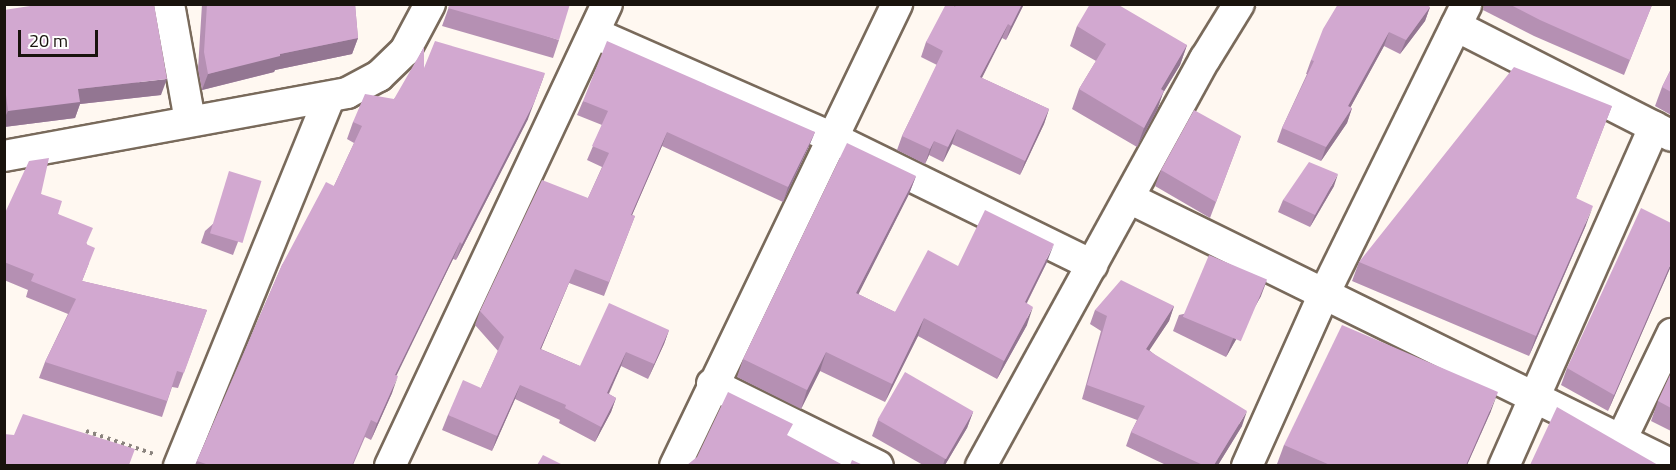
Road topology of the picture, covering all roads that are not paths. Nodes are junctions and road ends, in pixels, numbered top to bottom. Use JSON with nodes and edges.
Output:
{"nodes":[{"id":1,"x":169,"y":4,"type":"edge"},
{"id":2,"x":430,"y":4,"type":"edge"},
{"id":3,"x":607,"y":4,"type":"edge"},
{"id":4,"x":897,"y":4,"type":"edge"},
{"id":5,"x":1239,"y":4,"type":"edge"},
{"id":6,"x":1461,"y":15,"type":"edge"},
{"id":7,"x":594,"y":33,"type":"junction"},
{"id":8,"x":1177,"y":42,"type":"edge"},
{"id":9,"x":1205,"y":59,"type":"junction"},
{"id":10,"x":329,"y":98,"type":"junction"},
{"id":11,"x":190,"y":121,"type":"junction"},
{"id":12,"x":1663,"y":132,"type":"edge"},
{"id":13,"x":831,"y":137,"type":"junction"},
{"id":14,"x":4,"y":156,"type":"edge"},
{"id":15,"x":1129,"y":198,"type":"junction"},
{"id":16,"x":1092,"y":265,"type":"junction"},
{"id":17,"x":1324,"y":294,"type":"junction"},
{"id":18,"x":1671,"y":334,"type":"edge"},
{"id":19,"x":712,"y":384,"type":"junction"},
{"id":20,"x":1534,"y":396,"type":"junction"},
{"id":21,"x":1621,"y":440,"type":"junction"},
{"id":22,"x":180,"y":464,"type":"edge"},
{"id":23,"x":390,"y":465,"type":"edge"},
{"id":24,"x":675,"y":465,"type":"edge"},
{"id":25,"x":878,"y":465,"type":"edge"},
{"id":26,"x":981,"y":465,"type":"edge"},
{"id":27,"x":1247,"y":465,"type":"edge"},
{"id":28,"x":1504,"y":465,"type":"edge"},
{"id":29,"x":1671,"y":465,"type":"edge"}],
"edges":[{"from":1,"to":11,"type":"street"},
{"from":2,"to":10,"type":"street"},
{"from":3,"to":7,"type":"street"},
{"from":4,"to":13,"type":"street"},
{"from":5,"to":9,"type":"street"},
{"from":6,"to":12,"type":"street"},
{"from":6,"to":17,"type":"street"},
{"from":7,"to":13,"type":"street"},
{"from":7,"to":23,"type":"street"},
{"from":8,"to":9,"type":"street"},
{"from":9,"to":15,"type":"street"},
{"from":10,"to":11,"type":"street"},
{"from":10,"to":22,"type":"street"},
{"from":11,"to":14,"type":"street"},
{"from":12,"to":20,"type":"street"},
{"from":13,"to":16,"type":"street"},
{"from":13,"to":19,"type":"street"},
{"from":15,"to":16,"type":"street"},
{"from":15,"to":17,"type":"street"},
{"from":16,"to":26,"type":"street"},
{"from":17,"to":20,"type":"street"},
{"from":17,"to":27,"type":"street"},
{"from":18,"to":21,"type":"street"},
{"from":19,"to":24,"type":"street"},
{"from":19,"to":25,"type":"street"},
{"from":20,"to":21,"type":"street"},
{"from":20,"to":28,"type":"street"},
{"from":21,"to":29,"type":"street"}]}
